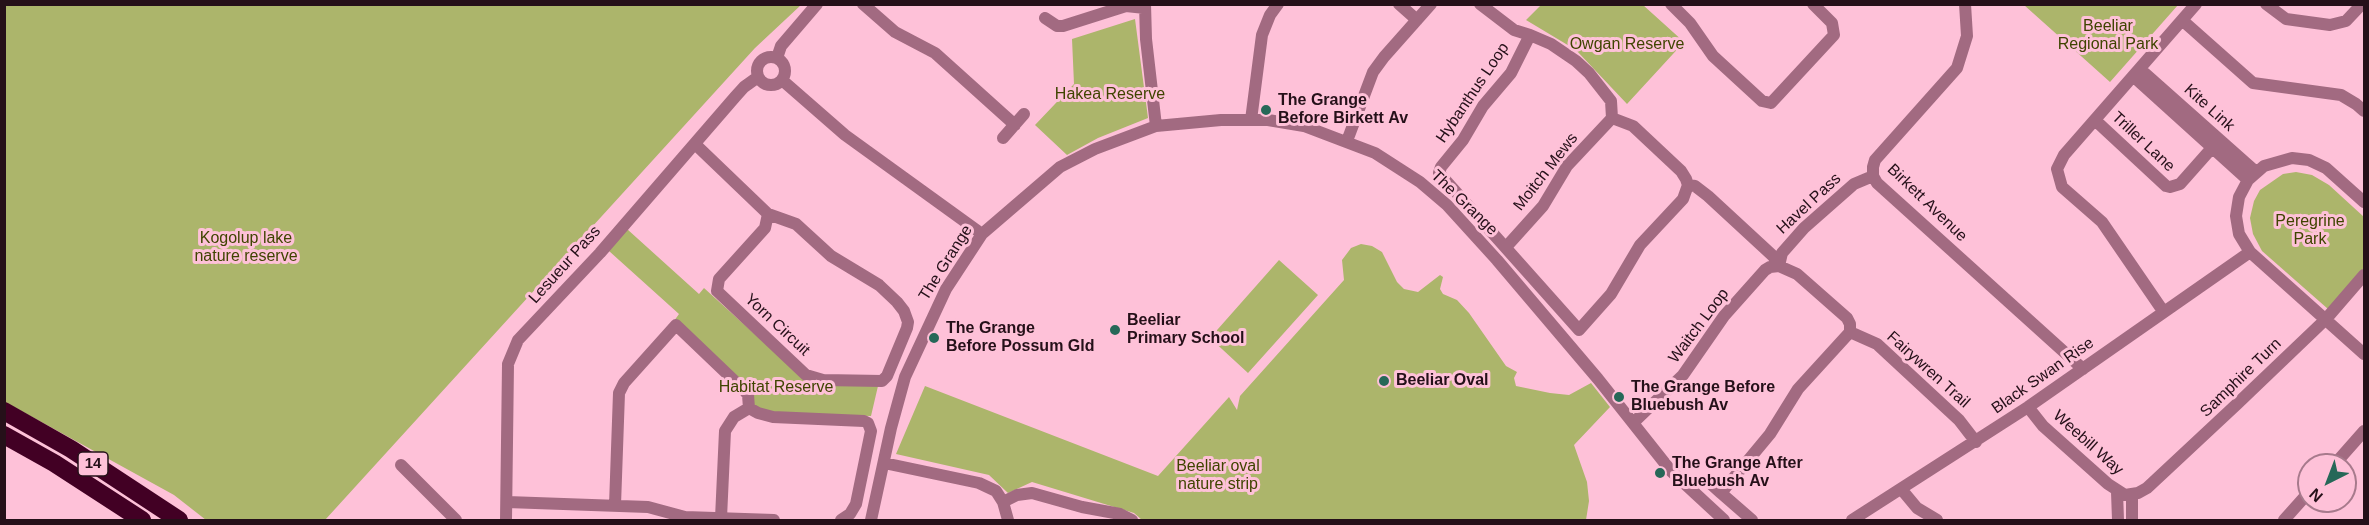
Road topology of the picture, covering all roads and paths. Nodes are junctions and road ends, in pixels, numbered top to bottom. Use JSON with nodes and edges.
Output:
{"nodes":[{"id":1,"x":817,"y":4,"type":"edge"},
{"id":2,"x":863,"y":4,"type":"edge"},
{"id":3,"x":1278,"y":4,"type":"edge"},
{"id":4,"x":1399,"y":4,"type":"edge"},
{"id":5,"x":1431,"y":4,"type":"edge"},
{"id":6,"x":1480,"y":4,"type":"edge"},
{"id":7,"x":1671,"y":4,"type":"edge"},
{"id":8,"x":1813,"y":4,"type":"edge"},
{"id":9,"x":1965,"y":4,"type":"edge"},
{"id":10,"x":2196,"y":4,"type":"edge"},
{"id":11,"x":2266,"y":4,"type":"edge"},
{"id":12,"x":2362,"y":4,"type":"edge"},
{"id":13,"x":1145,"y":6,"type":"edge"},
{"id":14,"x":1045,"y":18,"type":"dead end"},
{"id":15,"x":1417,"y":20,"type":"junction"},
{"id":16,"x":2182,"y":20,"type":"junction"},
{"id":17,"x":1530,"y":35,"type":"junction"},
{"id":18,"x":777,"y":58,"type":"junction"},
{"id":19,"x":2136,"y":73,"type":"junction"},
{"id":20,"x":758,"y":77,"type":"junction"},
{"id":21,"x":782,"y":80,"type":"junction"},
{"id":22,"x":2364,"y":111,"type":"edge"},
{"id":23,"x":1024,"y":114,"type":"dead end"},
{"id":24,"x":1612,"y":118,"type":"junction"},
{"id":25,"x":1251,"y":120,"type":"junction"},
{"id":26,"x":2096,"y":121,"type":"junction"},
{"id":27,"x":1015,"y":125,"type":"junction"},
{"id":28,"x":1156,"y":126,"type":"junction"},
{"id":29,"x":1003,"y":138,"type":"dead end"},
{"id":30,"x":1347,"y":141,"type":"junction"},
{"id":31,"x":694,"y":144,"type":"junction"},
{"id":32,"x":2216,"y":144,"type":"junction"},
{"id":33,"x":1873,"y":176,"type":"junction"},
{"id":34,"x":2252,"y":176,"type":"junction"},
{"id":35,"x":2364,"y":183,"type":"edge"},
{"id":36,"x":1688,"y":185,"type":"junction"},
{"id":37,"x":2360,"y":198,"type":"edge"},
{"id":38,"x":768,"y":214,"type":"junction"},
{"id":39,"x":982,"y":234,"type":"junction"},
{"id":40,"x":1507,"y":246,"type":"junction"},
{"id":41,"x":2250,"y":252,"type":"junction"},
{"id":42,"x":1779,"y":266,"type":"junction"},
{"id":43,"x":2364,"y":275,"type":"edge"},
{"id":44,"x":2163,"y":311,"type":"junction"},
{"id":45,"x":2326,"y":319,"type":"junction"},
{"id":46,"x":1850,"y":332,"type":"junction"},
{"id":47,"x":2364,"y":354,"type":"edge"},
{"id":48,"x":2083,"y":369,"type":"junction"},
{"id":49,"x":2028,"y":407,"type":"junction"},
{"id":50,"x":749,"y":408,"type":"junction"},
{"id":51,"x":4,"y":411,"type":"edge"},
{"id":52,"x":1633,"y":423,"type":"junction"},
{"id":53,"x":2364,"y":431,"type":"edge"},
{"id":54,"x":4,"y":435,"type":"edge"},
{"id":55,"x":1976,"y":442,"type":"junction"},
{"id":56,"x":2345,"y":453,"type":"edge"},
{"id":57,"x":884,"y":464,"type":"junction"},
{"id":58,"x":401,"y":465,"type":"dead end"},
{"id":59,"x":1902,"y":490,"type":"junction"},
{"id":60,"x":2117,"y":492,"type":"junction"},
{"id":61,"x":2132,"y":494,"type":"junction"},
{"id":62,"x":507,"y":502,"type":"junction"},
{"id":63,"x":1003,"y":502,"type":"junction"},
{"id":64,"x":615,"y":504,"type":"junction"},
{"id":65,"x":2297,"y":505,"type":"edge"},
{"id":66,"x":722,"y":518,"type":"junction"},
{"id":67,"x":142,"y":520,"type":"edge"},
{"id":68,"x":179,"y":520,"type":"edge"},
{"id":69,"x":456,"y":520,"type":"edge"},
{"id":70,"x":506,"y":520,"type":"edge"},
{"id":71,"x":774,"y":520,"type":"edge"},
{"id":72,"x":841,"y":520,"type":"edge"},
{"id":73,"x":871,"y":520,"type":"edge"},
{"id":74,"x":1008,"y":520,"type":"edge"},
{"id":75,"x":1132,"y":520,"type":"edge"},
{"id":76,"x":1724,"y":520,"type":"edge"},
{"id":77,"x":1752,"y":520,"type":"edge"},
{"id":78,"x":1852,"y":520,"type":"edge"},
{"id":79,"x":1937,"y":520,"type":"edge"},
{"id":80,"x":2118,"y":520,"type":"edge"},
{"id":81,"x":2132,"y":520,"type":"edge"},
{"id":82,"x":2284,"y":520,"type":"edge"}],
"edges":[{"from":1,"to":18,"type":"street"},
{"from":2,"to":27,"type":"street"},
{"from":3,"to":25,"type":"street"},
{"from":4,"to":15,"type":"street"},
{"from":5,"to":15,"type":"street"},
{"from":6,"to":17,"type":"street","name":"Hybanthus Loop"},
{"from":7,"to":8,"type":"street"},
{"from":9,"to":33,"type":"street","name":"Birkett Avenue"},
{"from":10,"to":16,"type":"street"},
{"from":11,"to":12,"type":"street"},
{"from":13,"to":14,"type":"street"},
{"from":13,"to":28,"type":"street"},
{"from":15,"to":30,"type":"street"},
{"from":16,"to":19,"type":"street"},
{"from":16,"to":22,"type":"street"},
{"from":17,"to":24,"type":"street","name":"Hybanthus Loop"},
{"from":17,"to":40,"type":"street","name":"Hybanthus Loop"},
{"from":18,"to":20,"type":"street","name":"Lesueur Pass"},
{"from":18,"to":21,"type":"street"},
{"from":19,"to":26,"type":"street"},
{"from":19,"to":32,"type":"street","name":"Kite Link"},
{"from":20,"to":21,"type":"street"},
{"from":20,"to":31,"type":"street","name":"Lesueur Pass"},
{"from":21,"to":39,"type":"street"},
{"from":23,"to":27,"type":"street"},
{"from":24,"to":36,"type":"street"},
{"from":24,"to":40,"type":"street","name":"Moitch Mews"},
{"from":25,"to":28,"type":"street","name":"The Grange"},
{"from":25,"to":30,"type":"street","name":"The Grange"},
{"from":26,"to":32,"type":"street","name":"Triller Lane"},
{"from":26,"to":44,"type":"street"},
{"from":27,"to":29,"type":"street"},
{"from":28,"to":39,"type":"street","name":"The Grange"},
{"from":30,"to":52,"type":"street","name":"The Grange"},
{"from":31,"to":38,"type":"street","name":"Yorn Circuit"},
{"from":31,"to":62,"type":"street","name":"Lesueur Pass"},
{"from":32,"to":34,"type":"street","name":"Kite Link"},
{"from":33,"to":42,"type":"street","name":"Havel Pass"},
{"from":33,"to":48,"type":"street","name":"Birkett Avenue"},
{"from":34,"to":37,"type":"street"},
{"from":34,"to":41,"type":"street"},
{"from":35,"to":37,"type":"street"},
{"from":36,"to":40,"type":"street","name":"Hybanthus Loop"},
{"from":36,"to":42,"type":"street"},
{"from":38,"to":38,"type":"street","name":"Yorn Circuit"},
{"from":39,"to":57,"type":"street","name":"The Grange"},
{"from":41,"to":44,"type":"street","name":"Black Swan Rise"},
{"from":41,"to":45,"type":"street"},
{"from":42,"to":46,"type":"street"},
{"from":42,"to":52,"type":"street","name":"Waitch Loop"},
{"from":43,"to":45,"type":"street","name":"Samphire Turn"},
{"from":44,"to":48,"type":"street","name":"Black Swan Rise"},
{"from":45,"to":47,"type":"street"},
{"from":45,"to":61,"type":"street","name":"Samphire Turn"},
{"from":46,"to":55,"type":"street","name":"Fairywren Trail"},
{"from":46,"to":77,"type":"street"},
{"from":48,"to":49,"type":"street","name":"Black Swan Rise"},
{"from":49,"to":55,"type":"street","name":"Black Swan Rise"},
{"from":49,"to":60,"type":"street","name":"Weebill Way"},
{"from":50,"to":64,"type":"street"},
{"from":50,"to":66,"type":"street"},
{"from":50,"to":72,"type":"street"},
{"from":51,"to":68,"type":"highway","number":"14"},
{"from":52,"to":76,"type":"street","name":"The Grange"},
{"from":53,"to":56,"type":"street"},
{"from":54,"to":67,"type":"highway","number":"14"},
{"from":55,"to":59,"type":"street","name":"Black Swan Rise"},
{"from":57,"to":63,"type":"street"},
{"from":57,"to":73,"type":"street","name":"The Grange"},
{"from":58,"to":69,"type":"street"},
{"from":59,"to":78,"type":"street","name":"Black Swan Rise"},
{"from":59,"to":79,"type":"street"},
{"from":60,"to":61,"type":"street","name":"Weebill Way"},
{"from":60,"to":80,"type":"street"},
{"from":61,"to":81,"type":"street"},
{"from":62,"to":64,"type":"street"},
{"from":62,"to":70,"type":"street","name":"Lesueur Pass"},
{"from":63,"to":74,"type":"street"},
{"from":63,"to":75,"type":"street"},
{"from":64,"to":66,"type":"street"},
{"from":65,"to":82,"type":"street"},
{"from":66,"to":71,"type":"street"}]}
